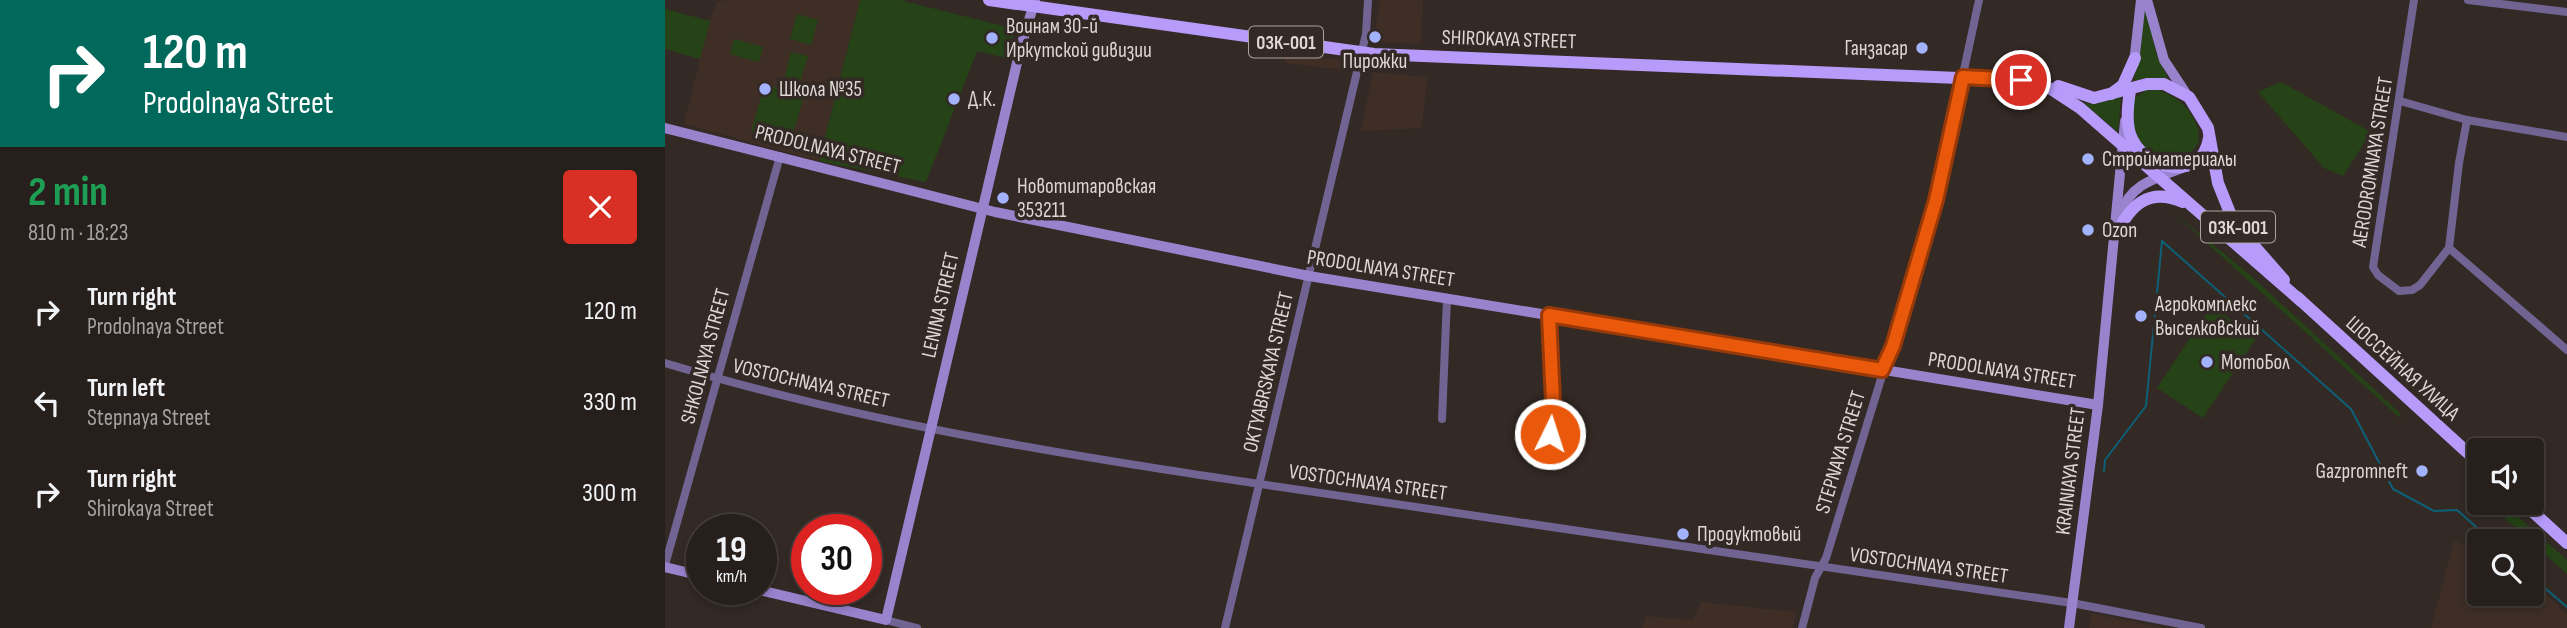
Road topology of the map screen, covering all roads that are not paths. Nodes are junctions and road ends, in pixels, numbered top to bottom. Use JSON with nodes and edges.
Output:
{"nodes":[{"id":1,"x":989,"y":0,"type":"edge"},
{"id":2,"x":1368,"y":0,"type":"edge"},
{"id":3,"x":1979,"y":0,"type":"edge"},
{"id":4,"x":2141,"y":0,"type":"edge"},
{"id":5,"x":2147,"y":0,"type":"edge"},
{"id":6,"x":2414,"y":0,"type":"edge"},
{"id":7,"x":2468,"y":0,"type":"edge"},
{"id":8,"x":1034,"y":4,"type":"edge"},
{"id":9,"x":2567,"y":12,"type":"edge"},
{"id":10,"x":1361,"y":53,"type":"junction"},
{"id":11,"x":2135,"y":58,"type":"junction"},
{"id":12,"x":1963,"y":77,"type":"junction"},
{"id":13,"x":2031,"y":81,"type":"junction"},
{"id":14,"x":2130,"y":90,"type":"junction"},
{"id":15,"x":2108,"y":96,"type":"junction"},
{"id":16,"x":2189,"y":97,"type":"junction"},
{"id":17,"x":2400,"y":101,"type":"junction"},
{"id":18,"x":2128,"y":104,"type":"junction"},
{"id":19,"x":2467,"y":120,"type":"junction"},
{"id":20,"x":665,"y":128,"type":"edge"},
{"id":21,"x":2210,"y":135,"type":"junction"},
{"id":22,"x":2567,"y":137,"type":"edge"},
{"id":23,"x":2122,"y":144,"type":"junction"},
{"id":24,"x":780,"y":156,"type":"junction"},
{"id":25,"x":2135,"y":156,"type":"junction"},
{"id":26,"x":2155,"y":162,"type":"junction"},
{"id":27,"x":2190,"y":165,"type":"junction"},
{"id":28,"x":2158,"y":177,"type":"junction"},
{"id":29,"x":2191,"y":206,"type":"junction"},
{"id":30,"x":983,"y":209,"type":"junction"},
{"id":31,"x":2116,"y":235,"type":"junction"},
{"id":32,"x":2449,"y":248,"type":"junction"},
{"id":33,"x":1309,"y":276,"type":"junction"},
{"id":34,"x":1447,"y":298,"type":"junction"},
{"id":35,"x":2301,"y":301,"type":"junction"},
{"id":36,"x":1549,"y":315,"type":"junction"},
{"id":37,"x":2567,"y":350,"type":"edge"},
{"id":38,"x":665,"y":363,"type":"edge"},
{"id":39,"x":1882,"y":370,"type":"junction"},
{"id":40,"x":718,"y":379,"type":"junction"},
{"id":41,"x":2098,"y":405,"type":"junction"},
{"id":42,"x":1442,"y":419,"type":"dead end"},
{"id":43,"x":931,"y":430,"type":"junction"},
{"id":44,"x":1550,"y":434,"type":"dead end"},
{"id":45,"x":2467,"y":452,"type":"edge"},
{"id":46,"x":1259,"y":484,"type":"junction"},
{"id":47,"x":2536,"y":515,"type":"edge"},
{"id":48,"x":2567,"y":543,"type":"edge"},
{"id":49,"x":665,"y":566,"type":"edge"},
{"id":50,"x":1821,"y":567,"type":"junction"},
{"id":51,"x":686,"y":572,"type":"edge"},
{"id":52,"x":777,"y":594,"type":"edge"},
{"id":53,"x":2072,"y":603,"type":"junction"},
{"id":54,"x":886,"y":620,"type":"junction"},
{"id":55,"x":917,"y":628,"type":"edge"},
{"id":56,"x":1225,"y":628,"type":"edge"},
{"id":57,"x":1802,"y":628,"type":"edge"},
{"id":58,"x":2069,"y":628,"type":"edge"},
{"id":59,"x":2201,"y":628,"type":"edge"}],
"edges":[{"from":1,"to":8,"type":"main road","name":"SHIROKAYA STREET","number":"03К-001"},
{"from":2,"to":10,"type":"street","name":"OKTYABRSKAYA STREET"},
{"from":3,"to":12,"type":"street","name":"STEPNAYA STREET"},
{"from":4,"to":11,"type":"street"},
{"from":5,"to":16,"type":"street","number":"03К-001"},
{"from":6,"to":17,"type":"street","name":"AERODROMNAYA STREET"},
{"from":7,"to":9,"type":"street"},
{"from":8,"to":10,"type":"main road","name":"SHIROKAYA STREET","number":"03К-001"},
{"from":8,"to":30,"type":"street","name":"LENINA STREET"},
{"from":10,"to":12,"type":"main road","name":"SHIROKAYA STREET","number":"03К-001"},
{"from":10,"to":33,"type":"street","name":"OKTYABRSKAYA STREET"},
{"from":11,"to":14,"type":"street"},
{"from":11,"to":15,"type":"main road"},
{"from":12,"to":13,"type":"main road","name":"SHIROKAYA STREET","number":"03К-001"},
{"from":12,"to":39,"type":"street","name":"STEPNAYA STREET"},
{"from":13,"to":15,"type":"main road","number":"03К-001"},
{"from":13,"to":23,"type":"main road","number":"03К-001"},
{"from":14,"to":15,"type":"main road","number":"03К-001"},
{"from":14,"to":16,"type":"main road","number":"03К-001"},
{"from":14,"to":18,"type":"main road"},
{"from":16,"to":21,"type":"main road","number":"03К-001"},
{"from":17,"to":19,"type":"street"},
{"from":17,"to":32,"type":"street","name":"AERODROMNAYA STREET"},
{"from":18,"to":23,"type":"street"},
{"from":18,"to":26,"type":"main road"},
{"from":19,"to":22,"type":"street"},
{"from":19,"to":32,"type":"street"},
{"from":20,"to":24,"type":"street","name":"PRODOLNAYA STREET"},
{"from":21,"to":27,"type":"main road"},
{"from":21,"to":35,"type":"main road","number":"03К-001"},
{"from":23,"to":25,"type":"main road","number":"03К-001"},
{"from":23,"to":31,"type":"street"},
{"from":24,"to":30,"type":"street","name":"PRODOLNAYA STREET"},
{"from":24,"to":40,"type":"street","name":"SHKOLNAYA STREET"},
{"from":25,"to":26,"type":"main road"},
{"from":25,"to":28,"type":"main road","number":"03К-001"},
{"from":26,"to":27,"type":"main road"},
{"from":27,"to":28,"type":"street"},
{"from":28,"to":29,"type":"main road","number":"03К-001"},
{"from":28,"to":31,"type":"street"},
{"from":29,"to":31,"type":"main road","number":"03К-001"},
{"from":29,"to":35,"type":"main road","number":"03К-001"},
{"from":30,"to":33,"type":"street","name":"PRODOLNAYA STREET"},
{"from":30,"to":43,"type":"street","name":"LENINA STREET"},
{"from":31,"to":41,"type":"street","name":"KRAINIAYA STREET"},
{"from":32,"to":37,"type":"street"},
{"from":33,"to":34,"type":"street","name":"PRODOLNAYA STREET"},
{"from":33,"to":46,"type":"street","name":"OKTYABRSKAYA STREET"},
{"from":34,"to":36,"type":"street","name":"PRODOLNAYA STREET"},
{"from":34,"to":42,"type":"street"},
{"from":35,"to":45,"type":"main road","name":"ШОССЕЙНАЯ УЛИЦА","number":"03К-001"},
{"from":36,"to":39,"type":"street","name":"PRODOLNAYA STREET"},
{"from":36,"to":44,"type":"street"},
{"from":38,"to":40,"type":"street","name":"VOSTOCHNAYA STREET"},
{"from":39,"to":41,"type":"street","name":"PRODOLNAYA STREET"},
{"from":39,"to":50,"type":"street","name":"STEPNAYA STREET"},
{"from":40,"to":43,"type":"street","name":"VOSTOCHNAYA STREET"},
{"from":40,"to":49,"type":"street","name":"SHKOLNAYA STREET"},
{"from":41,"to":53,"type":"street","name":"KRAINIAYA STREET"},
{"from":43,"to":46,"type":"street","name":"VOSTOCHNAYA STREET"},
{"from":43,"to":54,"type":"street","name":"LENINA STREET"},
{"from":46,"to":50,"type":"street","name":"VOSTOCHNAYA STREET"},
{"from":46,"to":56,"type":"street","name":"OKTYABRSKAYA STREET"},
{"from":47,"to":48,"type":"main road"},
{"from":49,"to":51,"type":"street"},
{"from":50,"to":53,"type":"street","name":"VOSTOCHNAYA STREET"},
{"from":50,"to":57,"type":"street","name":"STEPNAYA STREET"},
{"from":52,"to":54,"type":"street"},
{"from":53,"to":58,"type":"street","name":"KRAINIAYA STREET"},
{"from":53,"to":59,"type":"street","name":"VOSTOCHNAYA STREET"},
{"from":54,"to":55,"type":"street"}]}
